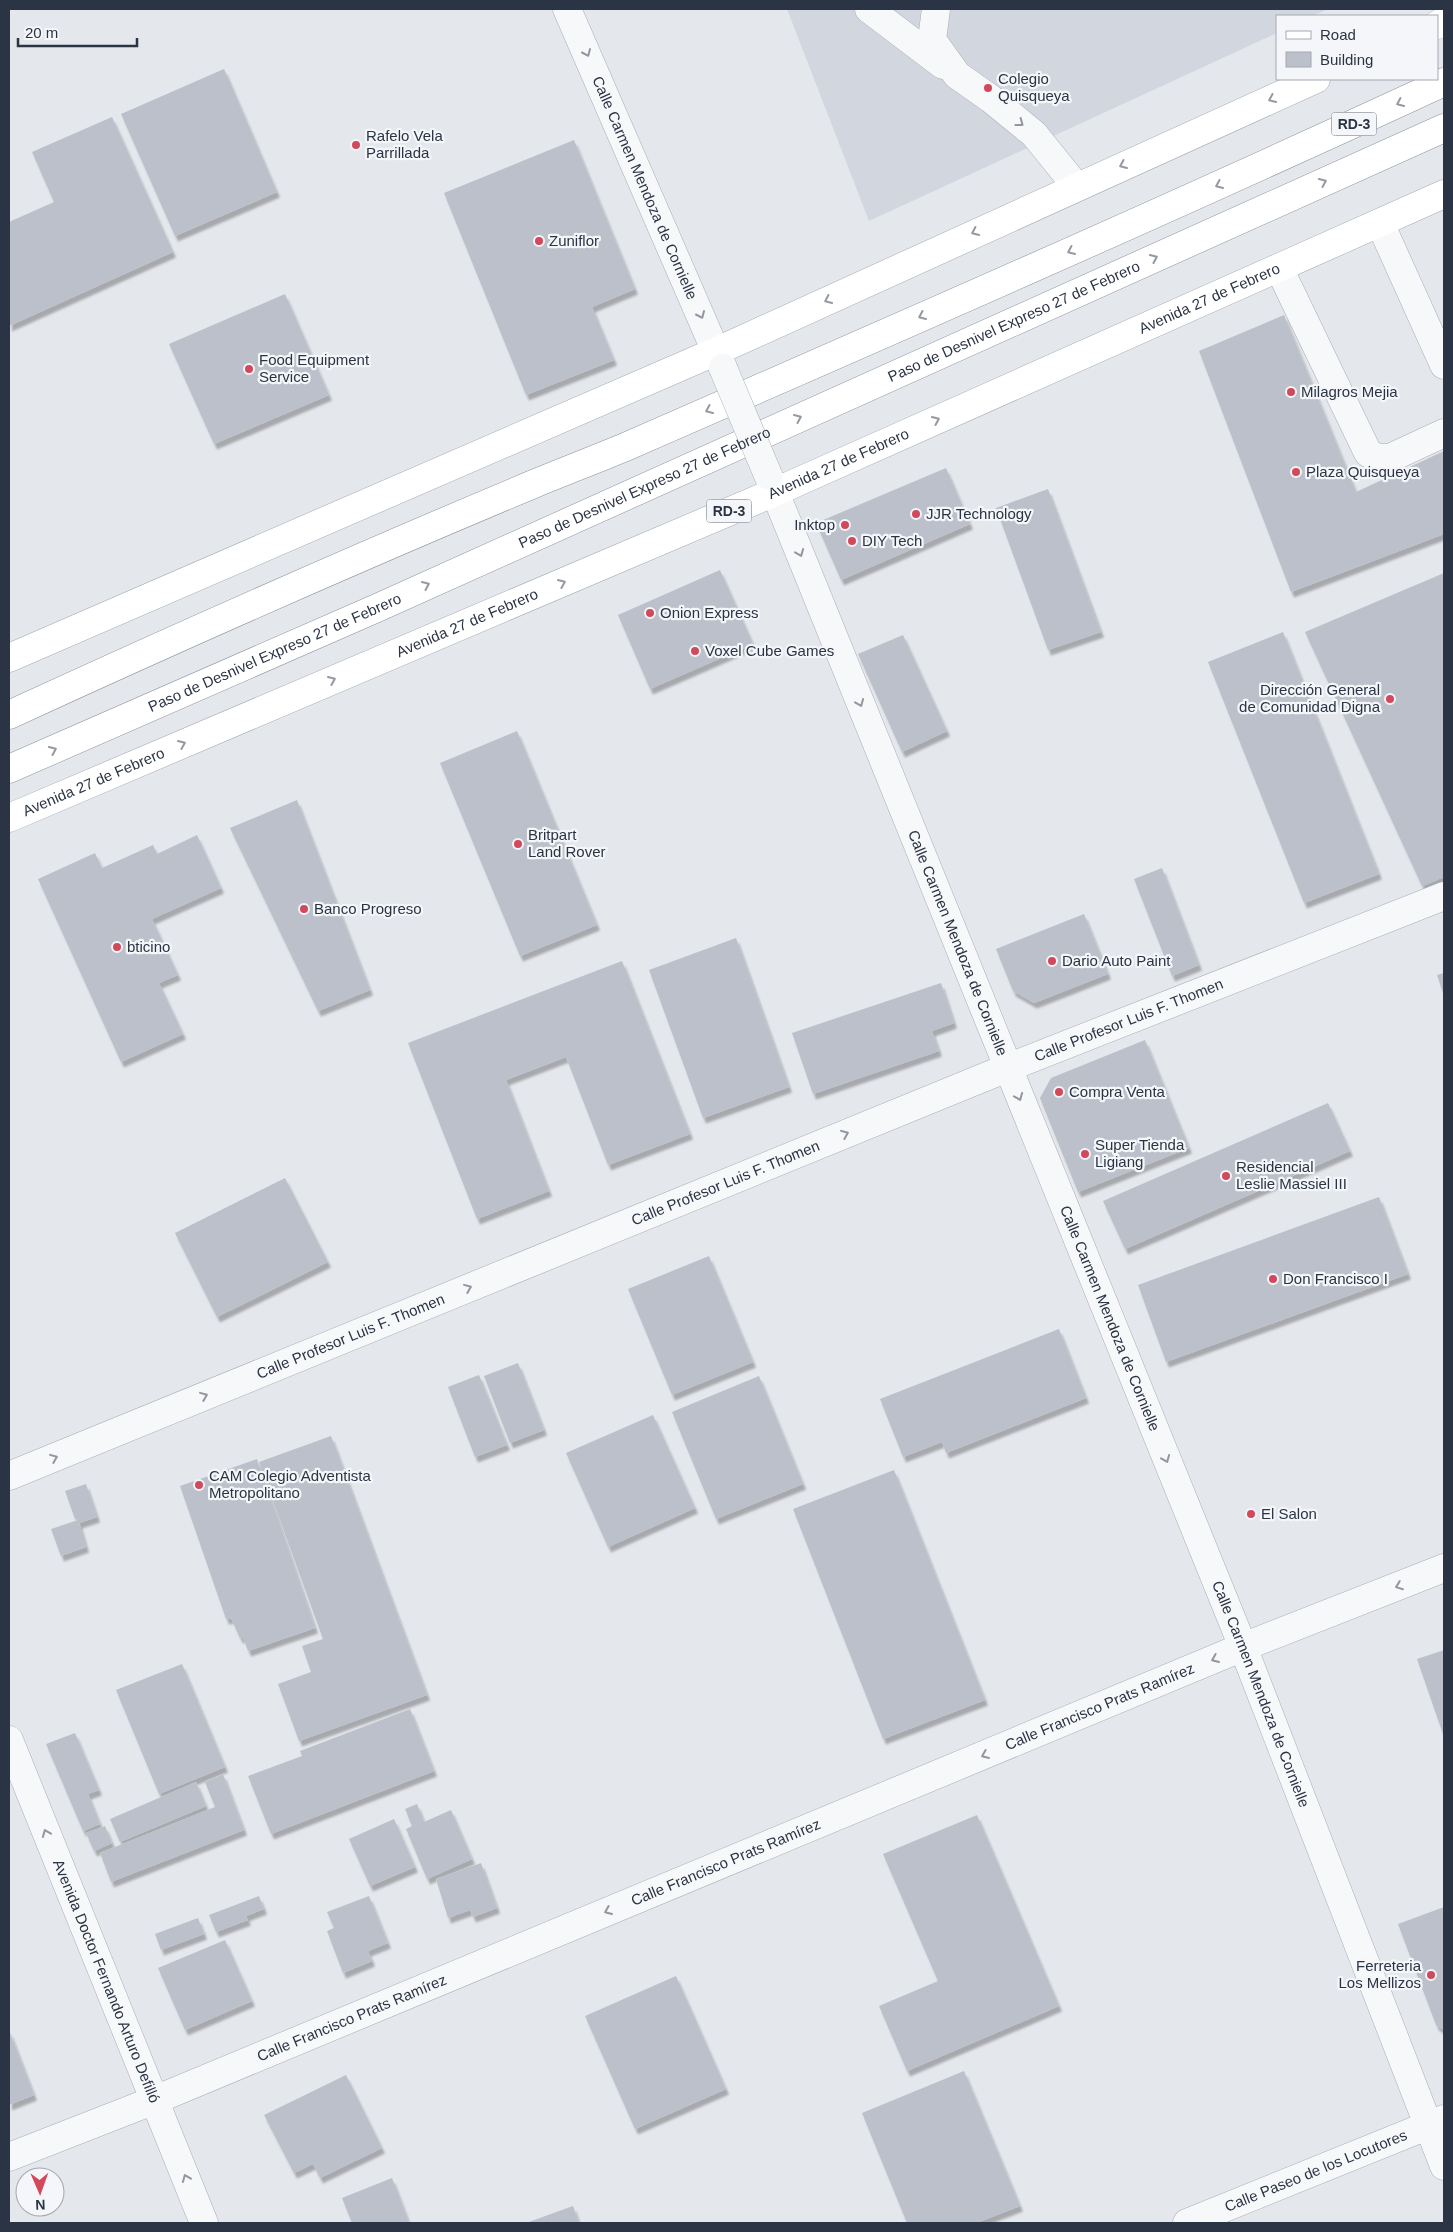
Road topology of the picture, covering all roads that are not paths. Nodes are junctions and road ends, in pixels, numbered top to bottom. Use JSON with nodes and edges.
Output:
{"nodes":[{"id":1,"x":567,"y":9,"type":"edge"},
{"id":2,"x":869,"y":9,"type":"edge"},
{"id":3,"x":936,"y":9,"type":"edge"},
{"id":4,"x":957,"y":75,"type":"junction"},
{"id":5,"x":1314,"y":80,"type":"edge"},
{"id":6,"x":1444,"y":82,"type":"edge"},
{"id":7,"x":1444,"y":128,"type":"edge"},
{"id":8,"x":1076,"y":186,"type":"junction"},
{"id":9,"x":1444,"y":194,"type":"edge"},
{"id":10,"x":1380,"y":223,"type":"junction"},
{"id":11,"x":1279,"y":268,"type":"junction"},
{"id":12,"x":720,"y":359,"type":"junction"},
{"id":13,"x":1444,"y":365,"type":"edge"},
{"id":14,"x":1444,"y":433,"type":"edge"},
{"id":15,"x":772,"y":483,"type":"junction"},
{"id":16,"x":9,"y":658,"type":"edge"},
{"id":17,"x":9,"y":715,"type":"edge"},
{"id":18,"x":9,"y":769,"type":"edge"},
{"id":19,"x":9,"y":818,"type":"edge"},
{"id":20,"x":1444,"y":896,"type":"edge"},
{"id":21,"x":1007,"y":1068,"type":"junction"},
{"id":22,"x":9,"y":1476,"type":"edge"},
{"id":23,"x":1444,"y":1568,"type":"edge"},
{"id":24,"x":1243,"y":1647,"type":"junction"},
{"id":25,"x":9,"y":1740,"type":"edge"},
{"id":26,"x":154,"y":2100,"type":"junction"},
{"id":27,"x":1436,"y":2123,"type":"edge"},
{"id":28,"x":9,"y":2157,"type":"edge"},
{"id":29,"x":1444,"y":2166,"type":"edge"},
{"id":30,"x":204,"y":2223,"type":"edge"},
{"id":31,"x":1187,"y":2223,"type":"edge"}],
"edges":[{"from":1,"to":12,"type":"street","name":"Calle Carmen Mendoza de Cornielle","one_way":true},
{"from":2,"to":4,"type":"street"},
{"from":3,"to":4,"type":"street"},
{"from":4,"to":8,"type":"street","one_way":true},
{"from":5,"to":8,"type":"main road","one_way":true},
{"from":6,"to":17,"type":"main road","number":"RD-3","one_way":true},
{"from":18,"to":7,"type":"main road","name":"Paso de Desnivel Expreso 27 de Febrero","number":"RD-3","one_way":true},
{"from":8,"to":12,"type":"main road","one_way":true},
{"from":9,"to":10,"type":"main road","name":"Avenida 27 de Febrero","number":"RD-3"},
{"from":10,"to":11,"type":"main road","name":"Avenida 27 de Febrero","number":"RD-3"},
{"from":10,"to":13,"type":"street"},
{"from":11,"to":14,"type":"street"},
{"from":15,"to":11,"type":"main road","name":"Avenida 27 de Febrero","number":"RD-3","one_way":true},
{"from":12,"to":15,"type":"street","name":"Calle Carmen Mendoza de Cornielle","bridge":true},
{"from":12,"to":16,"type":"main road"},
{"from":19,"to":15,"type":"main road","name":"Avenida 27 de Febrero","number":"RD-3","one_way":true},
{"from":15,"to":21,"type":"street","name":"Calle Carmen Mendoza de Cornielle","one_way":true},
{"from":20,"to":21,"type":"street","name":"Calle Profesor Luis F. Thomen"},
{"from":22,"to":21,"type":"street","name":"Calle Profesor Luis F. Thomen","one_way":true},
{"from":21,"to":24,"type":"street","name":"Calle Carmen Mendoza de Cornielle","one_way":true},
{"from":23,"to":24,"type":"street","name":"Calle Francisco Prats Ramírez","one_way":true},
{"from":24,"to":26,"type":"street","name":"Calle Francisco Prats Ramírez","one_way":true},
{"from":24,"to":27,"type":"street","name":"Calle Carmen Mendoza de Cornielle"},
{"from":26,"to":25,"type":"street","name":"Avenida Doctor Fernando Arturo Defilló","one_way":true},
{"from":26,"to":28,"type":"street","name":"Calle Francisco Prats Ramírez"},
{"from":30,"to":26,"type":"street","name":"Avenida Doctor Fernando Arturo Defilló","one_way":true},
{"from":27,"to":29,"type":"street","name":"Calle Carmen Mendoza de Cornielle"},
{"from":27,"to":31,"type":"street","name":"Calle Paseo de los Locutores"}]}
